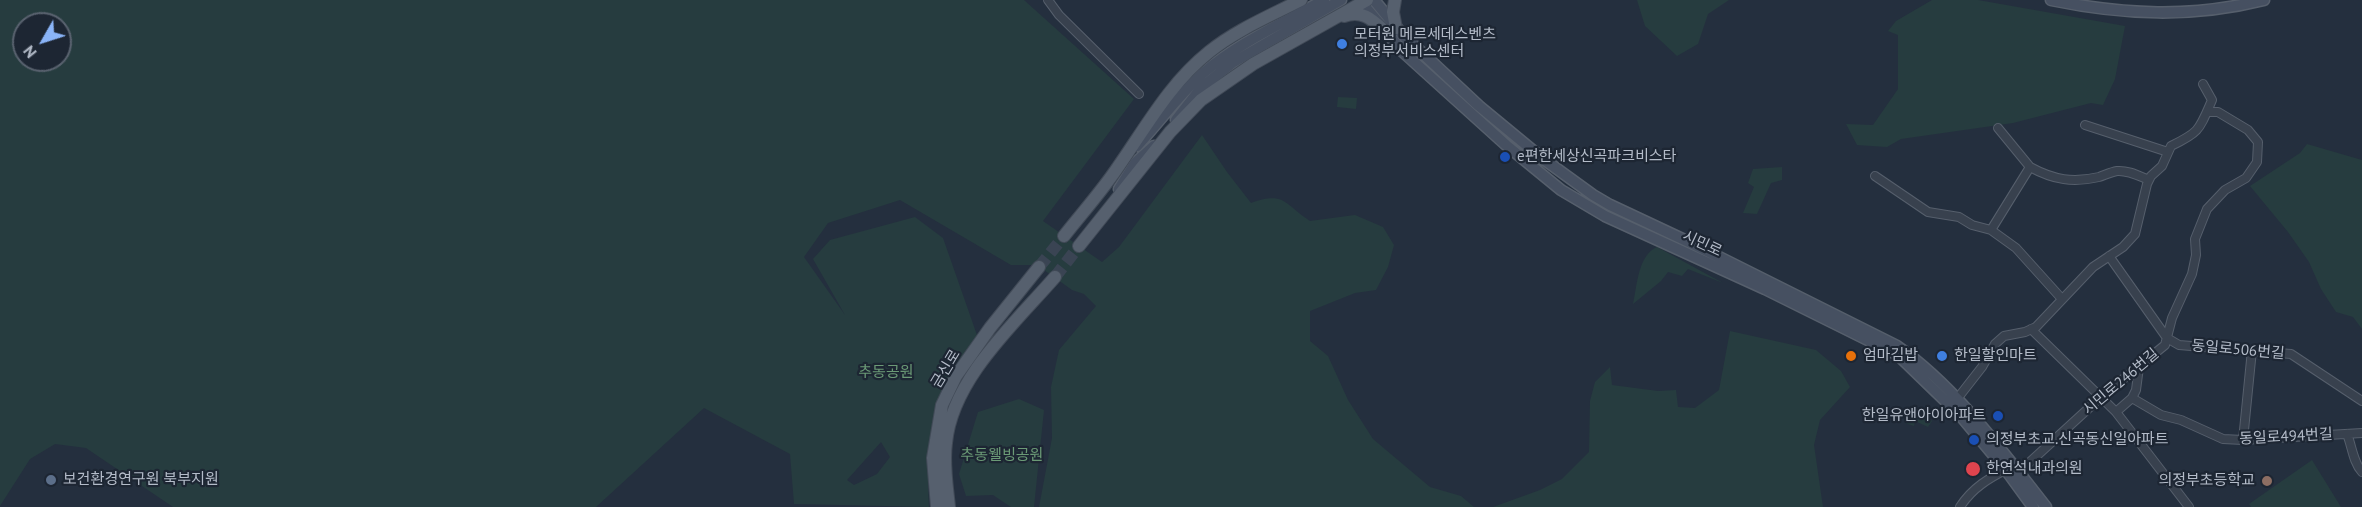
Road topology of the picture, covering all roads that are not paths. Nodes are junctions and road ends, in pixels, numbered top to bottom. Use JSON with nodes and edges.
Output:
{"nodes":[{"id":1,"x":1048,"y":0,"type":"edge"},
{"id":2,"x":1301,"y":0,"type":"edge"},
{"id":3,"x":1324,"y":0,"type":"edge"},
{"id":4,"x":1341,"y":0,"type":"edge"},
{"id":5,"x":1395,"y":0,"type":"edge"},
{"id":6,"x":2051,"y":0,"type":"edge"},
{"id":7,"x":2264,"y":0,"type":"edge"},
{"id":8,"x":1366,"y":1,"type":"edge"},
{"id":9,"x":1313,"y":30,"type":"junction"},
{"id":10,"x":1392,"y":31,"type":"junction"},
{"id":11,"x":1214,"y":70,"type":"junction"},
{"id":12,"x":2203,"y":84,"type":"dead end"},
{"id":13,"x":1139,"y":94,"type":"dead end"},
{"id":14,"x":2207,"y":112,"type":"junction"},
{"id":15,"x":2085,"y":125,"type":"dead end"},
{"id":16,"x":1998,"y":128,"type":"dead end"},
{"id":17,"x":2168,"y":152,"type":"junction"},
{"id":18,"x":2030,"y":167,"type":"junction"},
{"id":19,"x":1117,"y":169,"type":"junction"},
{"id":20,"x":1875,"y":176,"type":"dead end"},
{"id":21,"x":2149,"y":180,"type":"junction"},
{"id":22,"x":1102,"y":216,"type":"junction"},
{"id":23,"x":1991,"y":230,"type":"junction"},
{"id":24,"x":1064,"y":236,"type":"tunnel mouth"},
{"id":25,"x":1079,"y":246,"type":"tunnel mouth"},
{"id":26,"x":2109,"y":256,"type":"junction"},
{"id":27,"x":1039,"y":267,"type":"tunnel mouth"},
{"id":28,"x":1055,"y":277,"type":"tunnel mouth"},
{"id":29,"x":2062,"y":298,"type":"junction"},
{"id":30,"x":2031,"y":329,"type":"junction"},
{"id":31,"x":2167,"y":338,"type":"junction"},
{"id":32,"x":2252,"y":350,"type":"junction"},
{"id":33,"x":2139,"y":367,"type":"junction"},
{"id":34,"x":2101,"y":397,"type":"junction"},
{"id":35,"x":2132,"y":398,"type":"junction"},
{"id":36,"x":1957,"y":399,"type":"junction"},
{"id":37,"x":2362,"y":401,"type":"edge"},
{"id":38,"x":2116,"y":412,"type":"junction"},
{"id":39,"x":2362,"y":433,"type":"edge"},
{"id":40,"x":2347,"y":434,"type":"junction"},
{"id":41,"x":2243,"y":440,"type":"junction"},
{"id":42,"x":2013,"y":469,"type":"junction"},
{"id":43,"x":2362,"y":472,"type":"edge"},
{"id":44,"x":937,"y":507,"type":"edge"},
{"id":45,"x":949,"y":507,"type":"edge"},
{"id":46,"x":1959,"y":507,"type":"edge"},
{"id":47,"x":2033,"y":507,"type":"edge"},
{"id":48,"x":2046,"y":507,"type":"edge"},
{"id":49,"x":2189,"y":507,"type":"edge"}],
"edges":[{"from":1,"to":13,"type":"street"},
{"from":2,"to":19,"type":"main road"},
{"from":3,"to":11,"type":"street"},
{"from":4,"to":11,"type":"street"},
{"from":5,"to":10,"type":"main road"},
{"from":6,"to":7,"type":"street"},
{"from":8,"to":9,"type":"main road"},
{"from":8,"to":10,"type":"street","name":"시민로"},
{"from":9,"to":10,"type":"main road"},
{"from":9,"to":22,"type":"main road"},
{"from":10,"to":36,"type":"street","name":"시민로"},
{"from":10,"to":42,"type":"street","name":"시민로"},
{"from":11,"to":19,"type":"street"},
{"from":11,"to":22,"type":"street"},
{"from":12,"to":14,"type":"street"},
{"from":14,"to":17,"type":"street"},
{"from":14,"to":31,"type":"street","name":"시민로246번길"},
{"from":15,"to":17,"type":"street"},
{"from":16,"to":18,"type":"street"},
{"from":17,"to":21,"type":"street"},
{"from":18,"to":21,"type":"street"},
{"from":18,"to":23,"type":"street"},
{"from":19,"to":24,"type":"main road"},
{"from":20,"to":23,"type":"street"},
{"from":21,"to":26,"type":"street"},
{"from":22,"to":25,"type":"main road"},
{"from":23,"to":29,"type":"street"},
{"from":26,"to":29,"type":"street"},
{"from":26,"to":31,"type":"street"},
{"from":27,"to":44,"type":"main road","name":"금신로"},
{"from":28,"to":45,"type":"main road","name":"금신로"},
{"from":29,"to":30,"type":"street"},
{"from":30,"to":34,"type":"street"},
{"from":30,"to":36,"type":"street"},
{"from":31,"to":32,"type":"street","name":"동일로506번길"},
{"from":31,"to":33,"type":"street","name":"시민로246번길"},
{"from":32,"to":37,"type":"street","name":"동일로506번길"},
{"from":32,"to":41,"type":"street"},
{"from":33,"to":34,"type":"street","name":"시민로246번길"},
{"from":33,"to":35,"type":"street"},
{"from":34,"to":38,"type":"street"},
{"from":34,"to":42,"type":"street","name":"시민로246번길"},
{"from":35,"to":38,"type":"street"},
{"from":35,"to":41,"type":"street","name":"동일로494번길"},
{"from":36,"to":42,"type":"street","name":"시민로"},
{"from":38,"to":49,"type":"street"},
{"from":39,"to":40,"type":"street","name":"동일로494번길"},
{"from":40,"to":41,"type":"street","name":"동일로494번길"},
{"from":40,"to":43,"type":"street"},
{"from":42,"to":46,"type":"street","name":"시민로246번길"},
{"from":42,"to":47,"type":"street","name":"시민로"},
{"from":42,"to":48,"type":"street","name":"시민로"}]}
